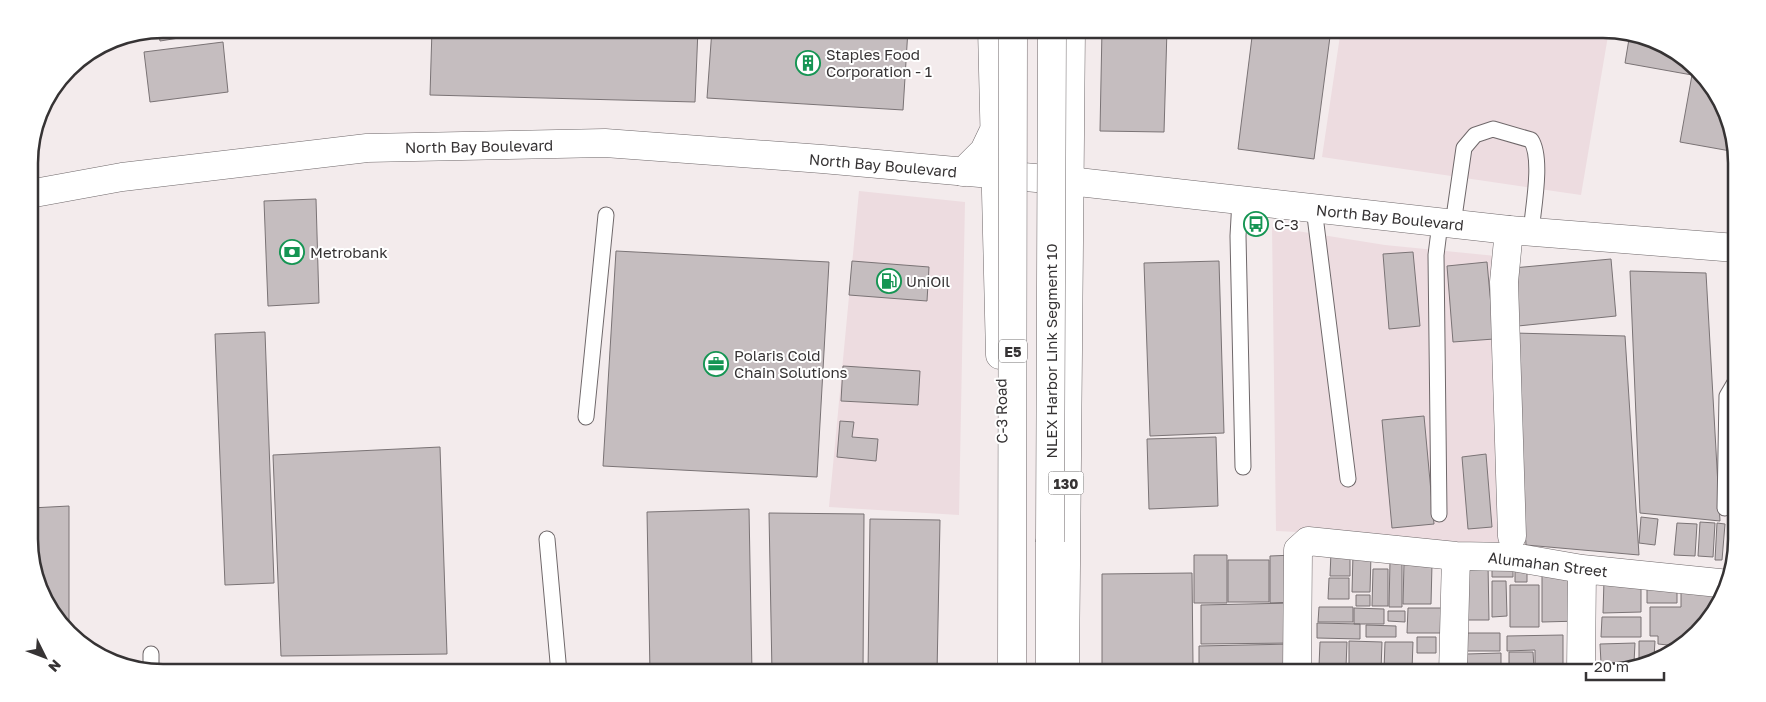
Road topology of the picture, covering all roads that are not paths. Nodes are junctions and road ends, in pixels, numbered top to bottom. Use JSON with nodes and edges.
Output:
{"nodes":[{"id":1,"x":992,"y":37,"type":"edge"},
{"id":2,"x":1013,"y":37,"type":"edge"},
{"id":3,"x":1052,"y":37,"type":"edge"},
{"id":4,"x":1071,"y":37,"type":"edge"},
{"id":5,"x":995,"y":128,"type":"junction"},
{"id":6,"x":963,"y":172,"type":"junction"},
{"id":7,"x":996,"y":175,"type":"junction"},
{"id":8,"x":1069,"y":181,"type":"junction"},
{"id":9,"x":38,"y":192,"type":"edge"},
{"id":10,"x":1240,"y":200,"type":"junction"},
{"id":11,"x":1314,"y":208,"type":"junction"},
{"id":12,"x":606,"y":215,"type":"dead end"},
{"id":13,"x":1446,"y":224,"type":"junction"},
{"id":14,"x":1520,"y":231,"type":"junction"},
{"id":15,"x":1728,"y":247,"type":"edge"},
{"id":16,"x":1728,"y":394,"type":"edge"},
{"id":17,"x":586,"y":416,"type":"dead end"},
{"id":18,"x":1243,"y":467,"type":"dead end"},
{"id":19,"x":1348,"y":479,"type":"dead end"},
{"id":20,"x":1725,"y":508,"type":"dead end"},
{"id":21,"x":1438,"y":514,"type":"dead end"},
{"id":22,"x":1512,"y":536,"type":"dead end"},
{"id":23,"x":546,"y":539,"type":"dead end"},
{"id":24,"x":1456,"y":556,"type":"junction"},
{"id":25,"x":1582,"y":569,"type":"junction"},
{"id":26,"x":1720,"y":583,"type":"edge"},
{"id":27,"x":150,"y":654,"type":"dead end"},
{"id":28,"x":151,"y":663,"type":"edge"},
{"id":29,"x":558,"y":664,"type":"edge"},
{"id":30,"x":1002,"y":664,"type":"edge"},
{"id":31,"x":1012,"y":664,"type":"edge"},
{"id":32,"x":1050,"y":664,"type":"edge"},
{"id":33,"x":1065,"y":664,"type":"edge"},
{"id":34,"x":1297,"y":664,"type":"edge"},
{"id":35,"x":1453,"y":664,"type":"edge"},
{"id":36,"x":1581,"y":664,"type":"edge"}],
"edges":[{"from":1,"to":5,"type":"main road","name":"C-3 Road"},
{"from":2,"to":31,"type":"main road","number":"E5","bridge":true},
{"from":3,"to":32,"type":"main road","name":"NLEX Harbor Link Segment 10","bridge":true},
{"from":4,"to":8,"type":"main road","number":"130"},
{"from":5,"to":6,"type":"main road"},
{"from":5,"to":7,"type":"main road","name":"C-3 Road"},
{"from":6,"to":7,"type":"main road","name":"North Bay Boulevard"},
{"from":6,"to":9,"type":"main road","name":"North Bay Boulevard"},
{"from":7,"to":8,"type":"main road","name":"North Bay Boulevard"},
{"from":7,"to":30,"type":"main road","name":"C-3 Road"},
{"from":8,"to":10,"type":"main road","name":"North Bay Boulevard"},
{"from":8,"to":33,"type":"main road","number":"130"},
{"from":10,"to":11,"type":"main road","name":"North Bay Boulevard"},
{"from":10,"to":18,"type":"lane"},
{"from":11,"to":13,"type":"main road","name":"North Bay Boulevard"},
{"from":11,"to":19,"type":"lane"},
{"from":12,"to":17,"type":"lane"},
{"from":13,"to":14,"type":"main road","name":"North Bay Boulevard"},
{"from":13,"to":14,"type":"lane"},
{"from":13,"to":21,"type":"lane"},
{"from":14,"to":15,"type":"main road","name":"North Bay Boulevard"},
{"from":14,"to":22,"type":"main road"},
{"from":16,"to":20,"type":"lane"},
{"from":23,"to":29,"type":"lane"},
{"from":24,"to":25,"type":"main road","name":"Alumahan Street"},
{"from":24,"to":34,"type":"main road","name":"Alumahan Street"},
{"from":24,"to":35,"type":"main road"},
{"from":25,"to":26,"type":"main road","name":"Alumahan Street"},
{"from":25,"to":36,"type":"main road"},
{"from":27,"to":28,"type":"lane"}]}
